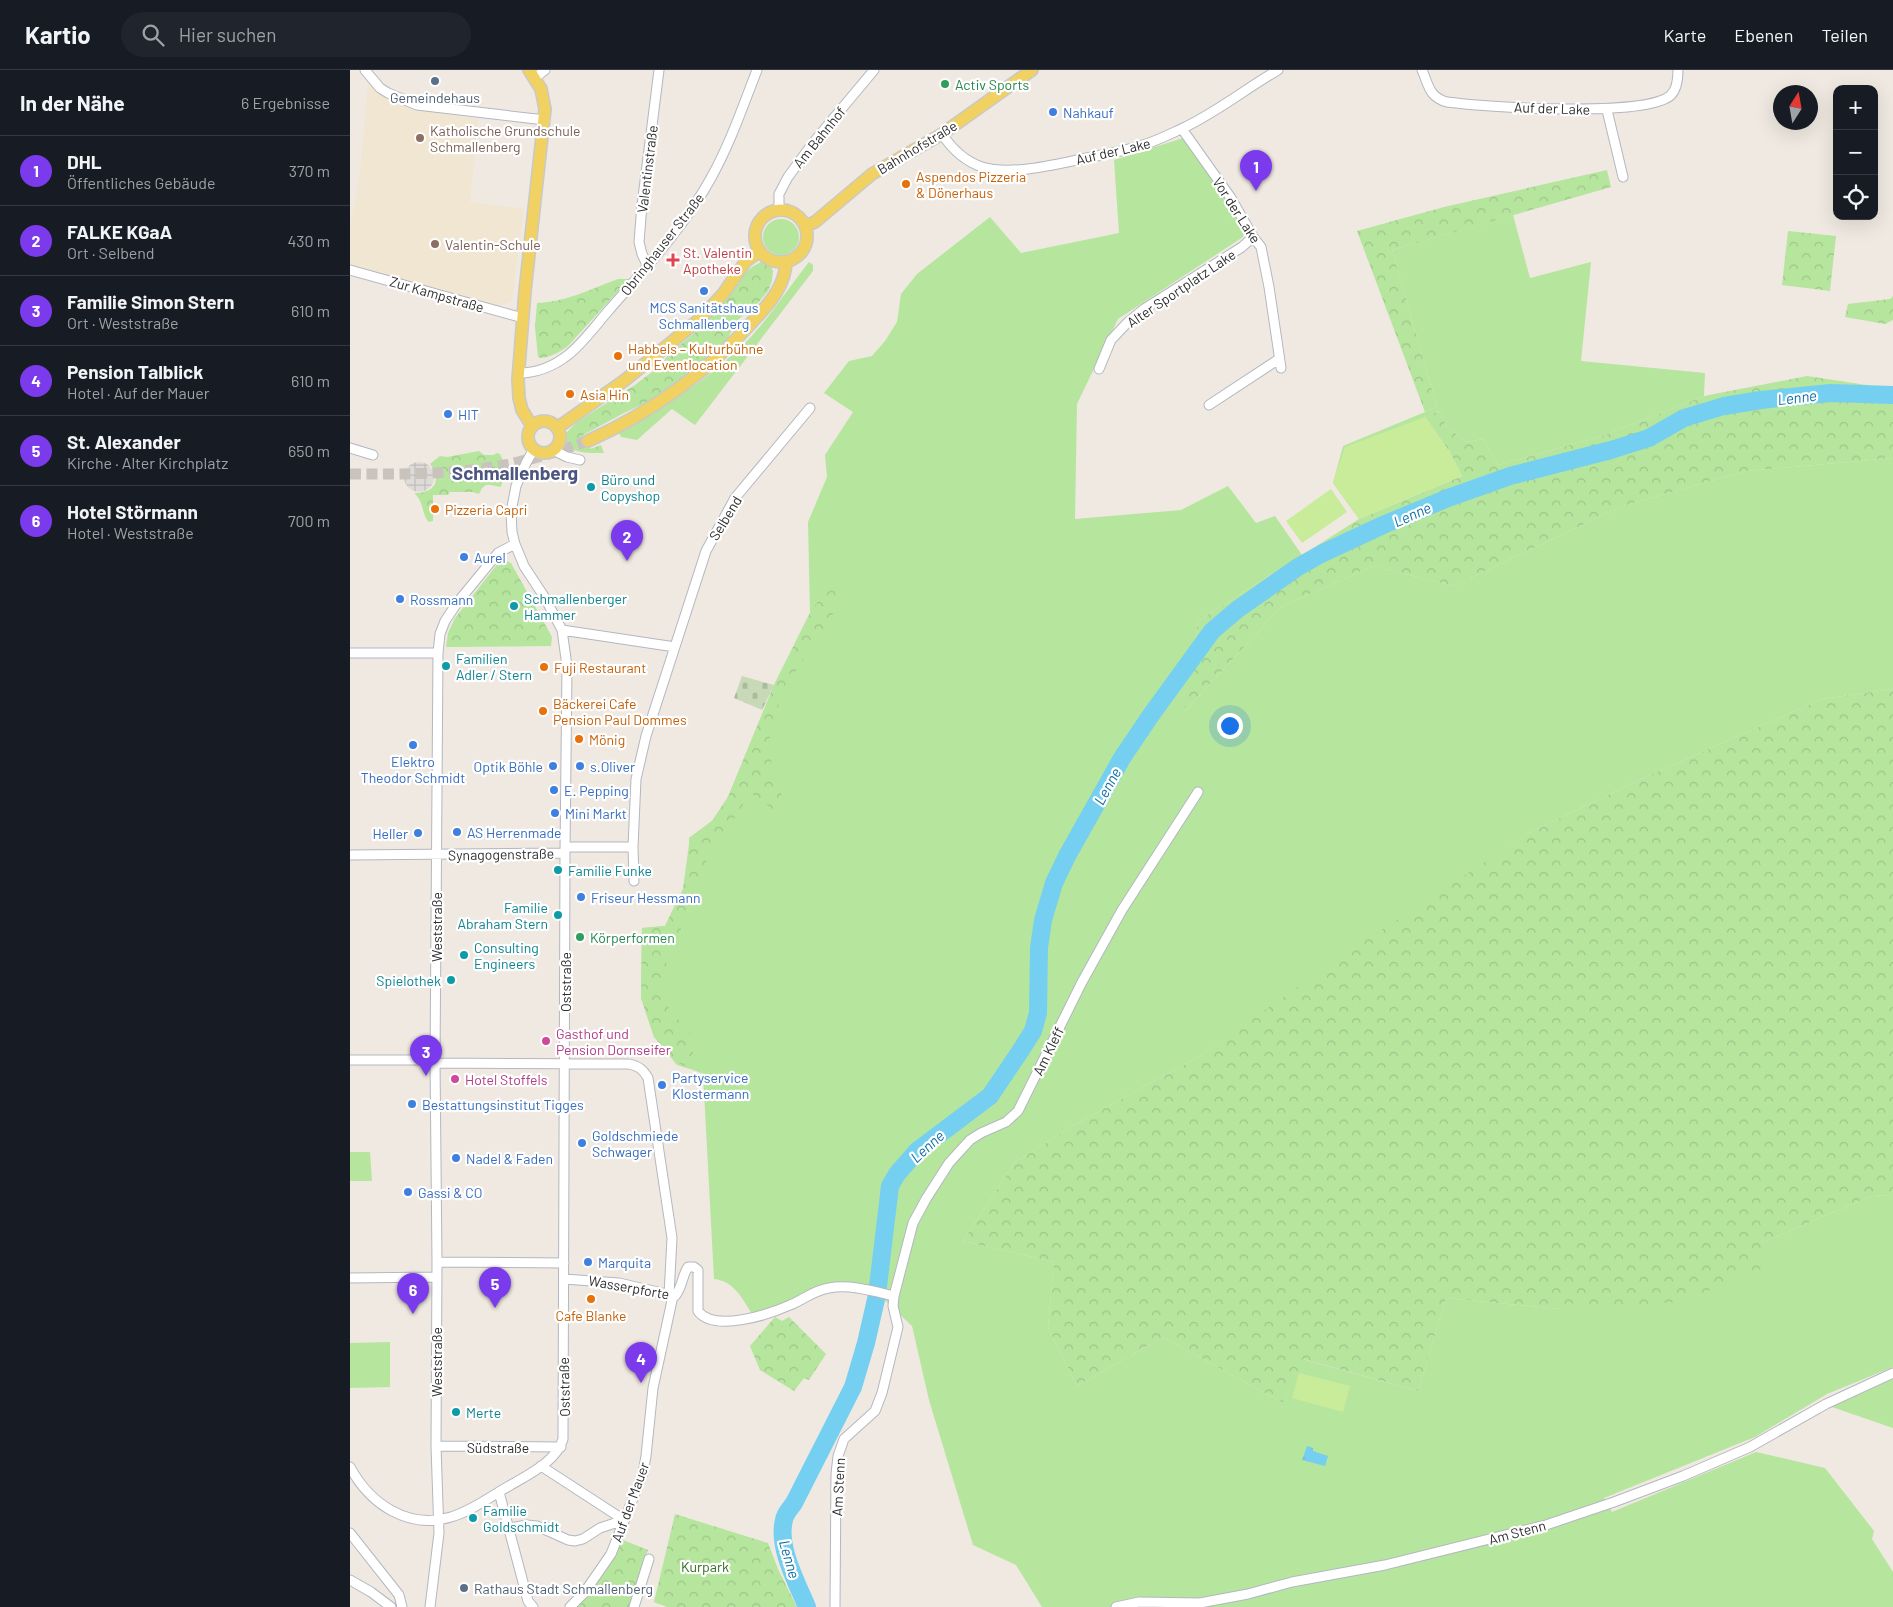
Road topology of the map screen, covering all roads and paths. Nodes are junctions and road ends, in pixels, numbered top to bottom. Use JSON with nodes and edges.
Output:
{"nodes":[{"id":1,"x":365,"y":70,"type":"edge"},
{"id":2,"x":545,"y":70,"type":"edge"},
{"id":3,"x":659,"y":70,"type":"edge"},
{"id":4,"x":757,"y":70,"type":"edge"},
{"id":5,"x":874,"y":70,"type":"edge"},
{"id":6,"x":1032,"y":70,"type":"edge"},
{"id":7,"x":1278,"y":70,"type":"edge"},
{"id":8,"x":1422,"y":70,"type":"edge"},
{"id":9,"x":1678,"y":70,"type":"edge"},
{"id":10,"x":532,"y":74,"type":"edge"},
{"id":11,"x":1607,"y":110,"type":"junction"},
{"id":12,"x":545,"y":120,"type":"junction"},
{"id":13,"x":1182,"y":129,"type":"junction"},
{"id":14,"x":942,"y":134,"type":"junction"},
{"id":15,"x":1623,"y":177,"type":"dead end"},
{"id":16,"x":779,"y":210,"type":"junction"},
{"id":17,"x":805,"y":226,"type":"junction"},
{"id":18,"x":1253,"y":237,"type":"junction"},
{"id":19,"x":760,"y":251,"type":"junction"},
{"id":20,"x":786,"y":261,"type":"junction"},
{"id":21,"x":648,"y":267,"type":"junction"},
{"id":22,"x":350,"y":270,"type":"edge"},
{"id":23,"x":523,"y":318,"type":"junction"},
{"id":24,"x":1099,"y":368,"type":"dead end"},
{"id":25,"x":519,"y":373,"type":"junction"},
{"id":26,"x":1209,"y":405,"type":"dead end"},
{"id":27,"x":810,"y":408,"type":"dead end"},
{"id":28,"x":532,"y":426,"type":"junction"},
{"id":29,"x":557,"y":428,"type":"junction"},
{"id":30,"x":588,"y":441,"type":"tunnel mouth"},
{"id":31,"x":350,"y":448,"type":"edge"},
{"id":32,"x":534,"y":449,"type":"junction"},
{"id":33,"x":553,"y":450,"type":"junction"},
{"id":34,"x":373,"y":455,"type":"dead end"},
{"id":35,"x":580,"y":460,"type":"dead end"},
{"id":36,"x":515,"y":544,"type":"junction"},
{"id":37,"x":562,"y":630,"type":"junction"},
{"id":38,"x":675,"y":647,"type":"junction"},
{"id":39,"x":350,"y":653,"type":"edge"},
{"id":40,"x":438,"y":653,"type":"junction"},
{"id":41,"x":1198,"y":792,"type":"dead end"},
{"id":42,"x":633,"y":848,"type":"junction"},
{"id":43,"x":565,"y":850,"type":"junction"},
{"id":44,"x":436,"y":854,"type":"junction"},
{"id":45,"x":350,"y":855,"type":"edge"},
{"id":46,"x":634,"y":881,"type":"dead end"},
{"id":47,"x":350,"y":1060,"type":"edge"},
{"id":48,"x":435,"y":1061,"type":"junction"},
{"id":49,"x":564,"y":1063,"type":"junction"},
{"id":50,"x":437,"y":1262,"type":"junction"},
{"id":51,"x":564,"y":1263,"type":"junction"},
{"id":52,"x":437,"y":1277,"type":"junction"},
{"id":53,"x":350,"y":1278,"type":"edge"},
{"id":54,"x":564,"y":1279,"type":"junction"},
{"id":55,"x":889,"y":1294,"type":"junction"},
{"id":56,"x":671,"y":1296,"type":"junction"},
{"id":57,"x":1893,"y":1374,"type":"edge"},
{"id":58,"x":436,"y":1446,"type":"junction"},
{"id":59,"x":561,"y":1447,"type":"junction"},
{"id":60,"x":541,"y":1466,"type":"junction"},
{"id":61,"x":350,"y":1467,"type":"edge"},
{"id":62,"x":499,"y":1492,"type":"junction"},
{"id":63,"x":438,"y":1520,"type":"junction"},
{"id":64,"x":624,"y":1520,"type":"junction"},
{"id":65,"x":510,"y":1528,"type":"junction"},
{"id":66,"x":350,"y":1533,"type":"edge"},
{"id":67,"x":649,"y":1559,"type":"dead end"},
{"id":68,"x":350,"y":1580,"type":"edge"},
{"id":69,"x":531,"y":1604,"type":"edge"},
{"id":70,"x":392,"y":1607,"type":"edge"},
{"id":71,"x":402,"y":1607,"type":"edge"},
{"id":72,"x":430,"y":1607,"type":"edge"},
{"id":73,"x":570,"y":1607,"type":"edge"},
{"id":74,"x":634,"y":1607,"type":"edge"},
{"id":75,"x":835,"y":1607,"type":"edge"},
{"id":76,"x":1116,"y":1607,"type":"edge"}],
"edges":[{"from":1,"to":12,"type":"street"},
{"from":2,"to":10,"type":"street"},
{"from":3,"to":21,"type":"street","name":"Valentinstraße"},
{"from":4,"to":21,"type":"street","name":"Obringhauser Straße"},
{"from":5,"to":16,"type":"street","name":"Am Bahnhof"},
{"from":6,"to":14,"type":"main road","name":"Bahnhofstraße"},
{"from":7,"to":13,"type":"street","name":"Auf der Lake"},
{"from":8,"to":11,"type":"street","name":"Auf der Lake"},
{"from":9,"to":11,"type":"street","name":"Auf der Lake"},
{"from":10,"to":12,"type":"main road"},
{"from":11,"to":15,"type":"street"},
{"from":12,"to":23,"type":"main road"},
{"from":13,"to":14,"type":"street","name":"Auf der Lake"},
{"from":13,"to":18,"type":"street","name":"Vor der Lake"},
{"from":14,"to":17,"type":"main road","name":"Bahnhofstraße"},
{"from":16,"to":17,"type":"main road"},
{"from":16,"to":19,"type":"main road"},
{"from":17,"to":20,"type":"main road"},
{"from":18,"to":24,"type":"street","name":"Alter Sportplatz Lake"},
{"from":18,"to":26,"type":"street","name":"Vor der Lake"},
{"from":19,"to":20,"type":"main road"},
{"from":19,"to":29,"type":"main road"},
{"from":20,"to":30,"type":"main road"},
{"from":21,"to":25,"type":"street","name":"Obringhauser Straße"},
{"from":22,"to":23,"type":"street","name":"Zur Kampstraße"},
{"from":23,"to":25,"type":"main road"},
{"from":25,"to":28,"type":"main road"},
{"from":27,"to":38,"type":"street","name":"Selbend"},
{"from":28,"to":29,"type":"main road"},
{"from":28,"to":32,"type":"main road"},
{"from":29,"to":33,"type":"main road"},
{"from":31,"to":34,"type":"street"},
{"from":32,"to":33,"type":"main road"},
{"from":32,"to":36,"type":"street","name":"Oststraße"},
{"from":33,"to":35,"type":"street"},
{"from":36,"to":37,"type":"street","name":"Oststraße"},
{"from":36,"to":40,"type":"street","name":"Weststraße"},
{"from":37,"to":38,"type":"street"},
{"from":37,"to":43,"type":"street","name":"Oststraße"},
{"from":38,"to":42,"type":"street","name":"Selbend"},
{"from":39,"to":40,"type":"street"},
{"from":40,"to":44,"type":"street","name":"Weststraße"},
{"from":41,"to":55,"type":"street","name":"Am Kleff"},
{"from":42,"to":43,"type":"street"},
{"from":42,"to":46,"type":"street","name":"Selbend"},
{"from":43,"to":44,"type":"street","name":"Synagogenstraße"},
{"from":43,"to":49,"type":"street","name":"Oststraße"},
{"from":44,"to":45,"type":"street","name":"Synagogenstraße"},
{"from":44,"to":48,"type":"street","name":"Weststraße"},
{"from":47,"to":48,"type":"street","name":"Auf der Mauer"},
{"from":48,"to":49,"type":"street","name":"Auf der Mauer"},
{"from":48,"to":50,"type":"street","name":"Weststraße"},
{"from":49,"to":51,"type":"street","name":"Oststraße"},
{"from":49,"to":56,"type":"street","name":"Auf der Mauer"},
{"from":50,"to":51,"type":"street"},
{"from":50,"to":52,"type":"street","name":"Weststraße"},
{"from":51,"to":54,"type":"street","name":"Oststraße"},
{"from":52,"to":53,"type":"street"},
{"from":52,"to":58,"type":"street","name":"Weststraße"},
{"from":54,"to":56,"type":"street","name":"Wasserpforte"},
{"from":54,"to":59,"type":"street","name":"Oststraße"},
{"from":55,"to":56,"type":"street","name":"Wasserpforte"},
{"from":55,"to":75,"type":"street","name":"Am Stenn"},
{"from":56,"to":64,"type":"street","name":"Auf der Mauer"},
{"from":57,"to":76,"type":"street","name":"Am Stenn"},
{"from":58,"to":59,"type":"street","name":"Südstraße"},
{"from":58,"to":63,"type":"street","name":"Weststraße"},
{"from":59,"to":60,"type":"street"},
{"from":60,"to":62,"type":"street"},
{"from":60,"to":64,"type":"street"},
{"from":61,"to":63,"type":"street"},
{"from":62,"to":63,"type":"street"},
{"from":62,"to":65,"type":"street"},
{"from":63,"to":72,"type":"street","name":"Weststraße"},
{"from":64,"to":65,"type":"street"},
{"from":64,"to":73,"type":"street","name":"Auf der Mauer"},
{"from":65,"to":69,"type":"street"},
{"from":66,"to":71,"type":"street"},
{"from":67,"to":74,"type":"street"},
{"from":68,"to":70,"type":"street"}]}
